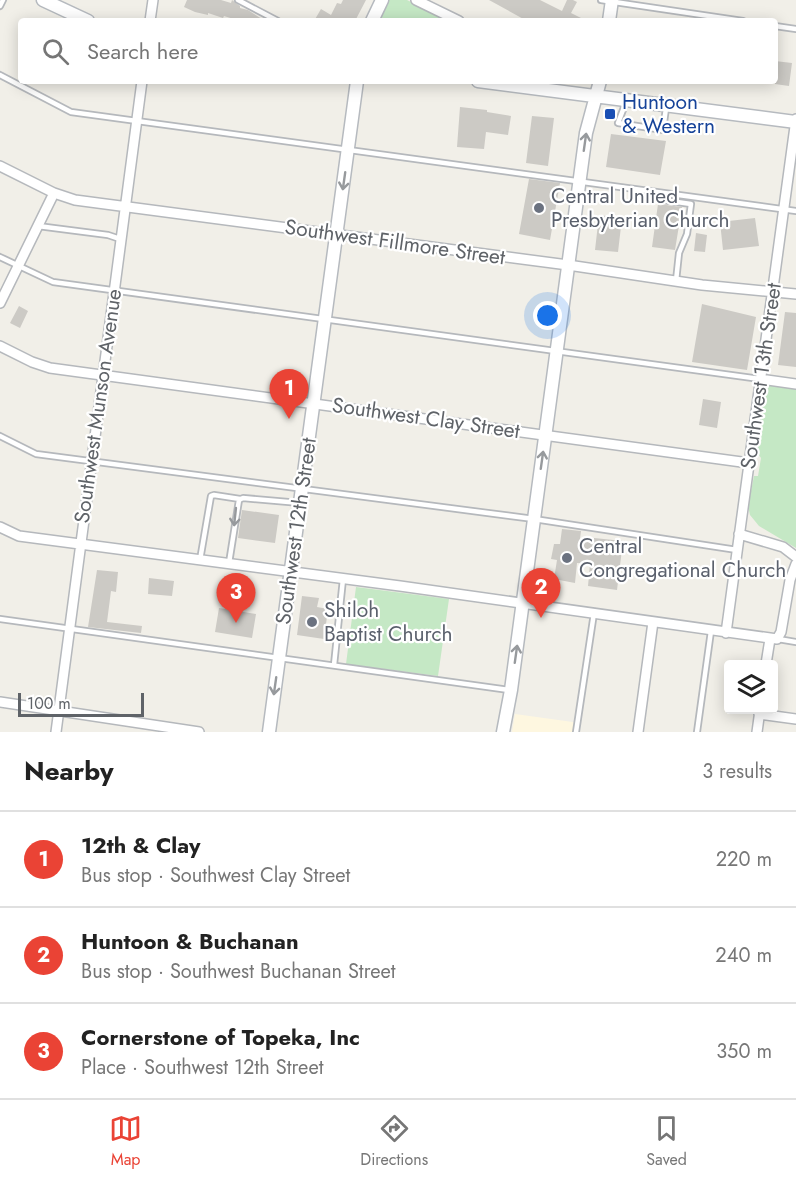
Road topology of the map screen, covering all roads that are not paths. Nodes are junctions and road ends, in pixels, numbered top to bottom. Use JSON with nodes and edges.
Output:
{"nodes":[{"id":1,"x":3,"y":0,"type":"edge"},
{"id":2,"x":43,"y":0,"type":"edge"},
{"id":3,"x":153,"y":0,"type":"edge"},
{"id":4,"x":238,"y":0,"type":"edge"},
{"id":5,"x":382,"y":0,"type":"edge"},
{"id":6,"x":416,"y":0,"type":"edge"},
{"id":7,"x":608,"y":1,"type":"edge"},
{"id":8,"x":0,"y":6,"type":"edge"},
{"id":9,"x":82,"y":18,"type":"edge"},
{"id":10,"x":150,"y":18,"type":"edge"},
{"id":11,"x":272,"y":18,"type":"edge"},
{"id":12,"x":373,"y":18,"type":"edge"},
{"id":13,"x":453,"y":18,"type":"edge"},
{"id":14,"x":609,"y":18,"type":"edge"},
{"id":15,"x":723,"y":18,"type":"edge"},
{"id":16,"x":778,"y":26,"type":"edge"},
{"id":17,"x":796,"y":28,"type":"edge"},
{"id":18,"x":0,"y":75,"type":"edge"},
{"id":19,"x":142,"y":84,"type":"edge"},
{"id":20,"x":357,"y":84,"type":"edge"},
{"id":21,"x":502,"y":84,"type":"edge"},
{"id":22,"x":599,"y":84,"type":"edge"},
{"id":23,"x":596,"y":96,"type":"junction"},
{"id":24,"x":626,"y":101,"type":"junction"},
{"id":25,"x":667,"y":105,"type":"junction"},
{"id":26,"x":137,"y":120,"type":"junction"},
{"id":27,"x":796,"y":121,"type":"edge"},
{"id":28,"x":348,"y":149,"type":"junction"},
{"id":29,"x":0,"y":166,"type":"edge"},
{"id":30,"x":580,"y":181,"type":"junction"},
{"id":31,"x":54,"y":193,"type":"junction"},
{"id":32,"x":663,"y":200,"type":"dead end"},
{"id":33,"x":126,"y":205,"type":"junction"},
{"id":34,"x":784,"y":210,"type":"junction"},
{"id":35,"x":796,"y":212,"type":"edge"},
{"id":36,"x":38,"y":226,"type":"junction"},
{"id":37,"x":336,"y":234,"type":"junction"},
{"id":38,"x":120,"y":239,"type":"junction"},
{"id":39,"x":0,"y":257,"type":"edge"},
{"id":40,"x":568,"y":265,"type":"junction"},
{"id":41,"x":18,"y":266,"type":"junction"},
{"id":42,"x":676,"y":281,"type":"junction"},
{"id":43,"x":114,"y":291,"type":"junction"},
{"id":44,"x":772,"y":292,"type":"junction"},
{"id":45,"x":796,"y":294,"type":"edge"},
{"id":46,"x":0,"y":303,"type":"edge"},
{"id":47,"x":325,"y":319,"type":"junction"},
{"id":48,"x":0,"y":346,"type":"edge"},
{"id":49,"x":557,"y":350,"type":"junction"},
{"id":50,"x":102,"y":375,"type":"junction"},
{"id":51,"x":760,"y":379,"type":"junction"},
{"id":52,"x":796,"y":384,"type":"edge"},
{"id":53,"x":314,"y":403,"type":"junction"},
{"id":54,"x":545,"y":435,"type":"junction"},
{"id":55,"x":0,"y":436,"type":"edge"},
{"id":56,"x":91,"y":460,"type":"junction"},
{"id":57,"x":749,"y":463,"type":"junction"},
{"id":58,"x":302,"y":488,"type":"junction"},
{"id":59,"x":240,"y":499,"type":"junction"},
{"id":60,"x":300,"y":503,"type":"junction"},
{"id":61,"x":534,"y":519,"type":"junction"},
{"id":62,"x":0,"y":527,"type":"edge"},
{"id":63,"x":739,"y":534,"type":"junction"},
{"id":64,"x":80,"y":544,"type":"junction"},
{"id":65,"x":737,"y":550,"type":"junction"},
{"id":66,"x":796,"y":557,"type":"edge"},
{"id":67,"x":200,"y":560,"type":"junction"},
{"id":68,"x":229,"y":564,"type":"junction"},
{"id":69,"x":796,"y":564,"type":"edge"},
{"id":70,"x":291,"y":572,"type":"junction"},
{"id":71,"x":344,"y":579,"type":"junction"},
{"id":72,"x":523,"y":603,"type":"junction"},
{"id":73,"x":594,"y":613,"type":"junction"},
{"id":74,"x":0,"y":619,"type":"edge"},
{"id":75,"x":653,"y":622,"type":"junction"},
{"id":76,"x":69,"y":629,"type":"junction"},
{"id":77,"x":711,"y":630,"type":"junction"},
{"id":78,"x":726,"y":633,"type":"junction"},
{"id":79,"x":773,"y":639,"type":"junction"},
{"id":80,"x":796,"y":642,"type":"edge"},
{"id":81,"x":279,"y":657,"type":"junction"},
{"id":82,"x":767,"y":660,"type":"edge"},
{"id":83,"x":334,"y":665,"type":"junction"},
{"id":84,"x":511,"y":690,"type":"junction"},
{"id":85,"x":0,"y":702,"type":"edge"},
{"id":86,"x":58,"y":711,"type":"junction"},
{"id":87,"x":760,"y":714,"type":"edge"},
{"id":88,"x":770,"y":714,"type":"edge"},
{"id":89,"x":796,"y":719,"type":"edge"},
{"id":90,"x":56,"y":732,"type":"edge"},
{"id":91,"x":199,"y":732,"type":"edge"},
{"id":92,"x":269,"y":732,"type":"edge"},
{"id":93,"x":503,"y":732,"type":"edge"},
{"id":94,"x":576,"y":732,"type":"edge"},
{"id":95,"x":638,"y":732,"type":"edge"},
{"id":96,"x":697,"y":732,"type":"edge"},
{"id":97,"x":757,"y":732,"type":"edge"}],
"edges":[{"from":1,"to":8,"type":"lane"},
{"from":2,"to":9,"type":"main road"},
{"from":3,"to":10,"type":"street"},
{"from":4,"to":11,"type":"lane"},
{"from":5,"to":12,"type":"main road"},
{"from":6,"to":13,"type":"street"},
{"from":7,"to":14,"type":"main road"},
{"from":7,"to":15,"type":"lane"},
{"from":16,"to":17,"type":"lane"},
{"from":18,"to":26,"type":"lane"},
{"from":19,"to":26,"type":"street","name":"Southwest Munson Avenue"},
{"from":20,"to":28,"type":"main road","name":"Southwest 12th Street"},
{"from":21,"to":23,"type":"main road"},
{"from":22,"to":23,"type":"main road"},
{"from":23,"to":24,"type":"main road"},
{"from":30,"to":23,"type":"main road","one_way":true},
{"from":24,"to":25,"type":"main road"},
{"from":24,"to":25,"type":"lane"},
{"from":25,"to":27,"type":"main road"},
{"from":26,"to":28,"type":"lane"},
{"from":26,"to":33,"type":"street","name":"Southwest Munson Avenue"},
{"from":27,"to":34,"type":"street","name":"Southwest 13th Street"},
{"from":28,"to":30,"type":"lane"},
{"from":28,"to":37,"type":"main road","name":"Southwest 12th Street","one_way":true},
{"from":29,"to":31,"type":"street","name":"Southwest Fillmore Street"},
{"from":30,"to":34,"type":"lane"},
{"from":30,"to":40,"type":"main road"},
{"from":31,"to":33,"type":"street","name":"Southwest Fillmore Street"},
{"from":31,"to":36,"type":"street"},
{"from":32,"to":42,"type":"lane"},
{"from":33,"to":37,"type":"street","name":"Southwest Fillmore Street"},
{"from":33,"to":38,"type":"street","name":"Southwest Munson Avenue"},
{"from":34,"to":35,"type":"lane"},
{"from":34,"to":44,"type":"street","name":"Southwest 13th Street"},
{"from":36,"to":38,"type":"lane"},
{"from":36,"to":41,"type":"street"},
{"from":37,"to":40,"type":"street","name":"Southwest Fillmore Street"},
{"from":37,"to":47,"type":"main road","name":"Southwest 12th Street"},
{"from":38,"to":43,"type":"street","name":"Southwest Munson Avenue"},
{"from":39,"to":41,"type":"lane"},
{"from":40,"to":42,"type":"street","name":"Southwest Fillmore Street"},
{"from":40,"to":49,"type":"main road"},
{"from":41,"to":43,"type":"lane"},
{"from":41,"to":46,"type":"street"},
{"from":42,"to":44,"type":"street","name":"Southwest Fillmore Street"},
{"from":43,"to":47,"type":"lane"},
{"from":43,"to":50,"type":"street","name":"Southwest Munson Avenue"},
{"from":44,"to":45,"type":"street","name":"Southwest Fillmore Street"},
{"from":44,"to":51,"type":"street","name":"Southwest 13th Street"},
{"from":47,"to":49,"type":"lane"},
{"from":47,"to":53,"type":"main road","name":"Southwest 12th Street"},
{"from":48,"to":50,"type":"street","name":"Southwest Clay Street"},
{"from":49,"to":51,"type":"lane"},
{"from":49,"to":54,"type":"main road"},
{"from":50,"to":53,"type":"street","name":"Southwest Clay Street"},
{"from":50,"to":56,"type":"street","name":"Southwest Munson Avenue"},
{"from":51,"to":52,"type":"street"},
{"from":51,"to":57,"type":"street","name":"Southwest 13th Street"},
{"from":53,"to":54,"type":"street","name":"Southwest Clay Street"},
{"from":53,"to":58,"type":"main road","name":"Southwest 12th Street"},
{"from":54,"to":57,"type":"street","name":"Southwest Clay Street"},
{"from":61,"to":54,"type":"main road","one_way":true},
{"from":55,"to":56,"type":"lane"},
{"from":56,"to":58,"type":"lane"},
{"from":56,"to":64,"type":"street","name":"Southwest Munson Avenue"},
{"from":57,"to":63,"type":"street","name":"Southwest 13th Street"},
{"from":58,"to":60,"type":"main road","name":"Southwest 12th Street"},
{"from":58,"to":61,"type":"lane"},
{"from":59,"to":60,"type":"lane"},
{"from":59,"to":67,"type":"lane"},
{"from":59,"to":68,"type":"lane","one_way":true},
{"from":60,"to":70,"type":"main road","name":"Southwest 12th Street"},
{"from":61,"to":65,"type":"lane"},
{"from":61,"to":72,"type":"main road"},
{"from":62,"to":64,"type":"street"},
{"from":63,"to":65,"type":"street","name":"Southwest 13th Street"},
{"from":63,"to":66,"type":"street"},
{"from":64,"to":67,"type":"street"},
{"from":64,"to":76,"type":"street","name":"Southwest Munson Avenue"},
{"from":65,"to":78,"type":"street","name":"Southwest 13th Street"},
{"from":67,"to":68,"type":"street"},
{"from":68,"to":70,"type":"street"},
{"from":69,"to":79,"type":"street"},
{"from":70,"to":71,"type":"street"},
{"from":70,"to":81,"type":"main road","name":"Southwest 12th Street"},
{"from":71,"to":72,"type":"street"},
{"from":71,"to":83,"type":"lane"},
{"from":72,"to":73,"type":"street"},
{"from":84,"to":72,"type":"main road","one_way":true},
{"from":73,"to":75,"type":"street"},
{"from":73,"to":94,"type":"lane"},
{"from":74,"to":76,"type":"lane"},
{"from":75,"to":77,"type":"street"},
{"from":75,"to":95,"type":"street"},
{"from":76,"to":81,"type":"lane"},
{"from":76,"to":86,"type":"street","name":"Southwest Munson Avenue"},
{"from":77,"to":78,"type":"street"},
{"from":77,"to":96,"type":"lane"},
{"from":78,"to":79,"type":"street"},
{"from":79,"to":80,"type":"lane"},
{"from":79,"to":82,"type":"street"},
{"from":81,"to":83,"type":"lane"},
{"from":81,"to":92,"type":"main road","name":"Southwest 12th Street","one_way":true},
{"from":83,"to":84,"type":"lane"},
{"from":84,"to":93,"type":"main road"},
{"from":85,"to":86,"type":"street"},
{"from":86,"to":90,"type":"street","name":"Southwest Munson Avenue"},
{"from":86,"to":91,"type":"street"},
{"from":87,"to":97,"type":"street"},
{"from":88,"to":89,"type":"street"}]}
